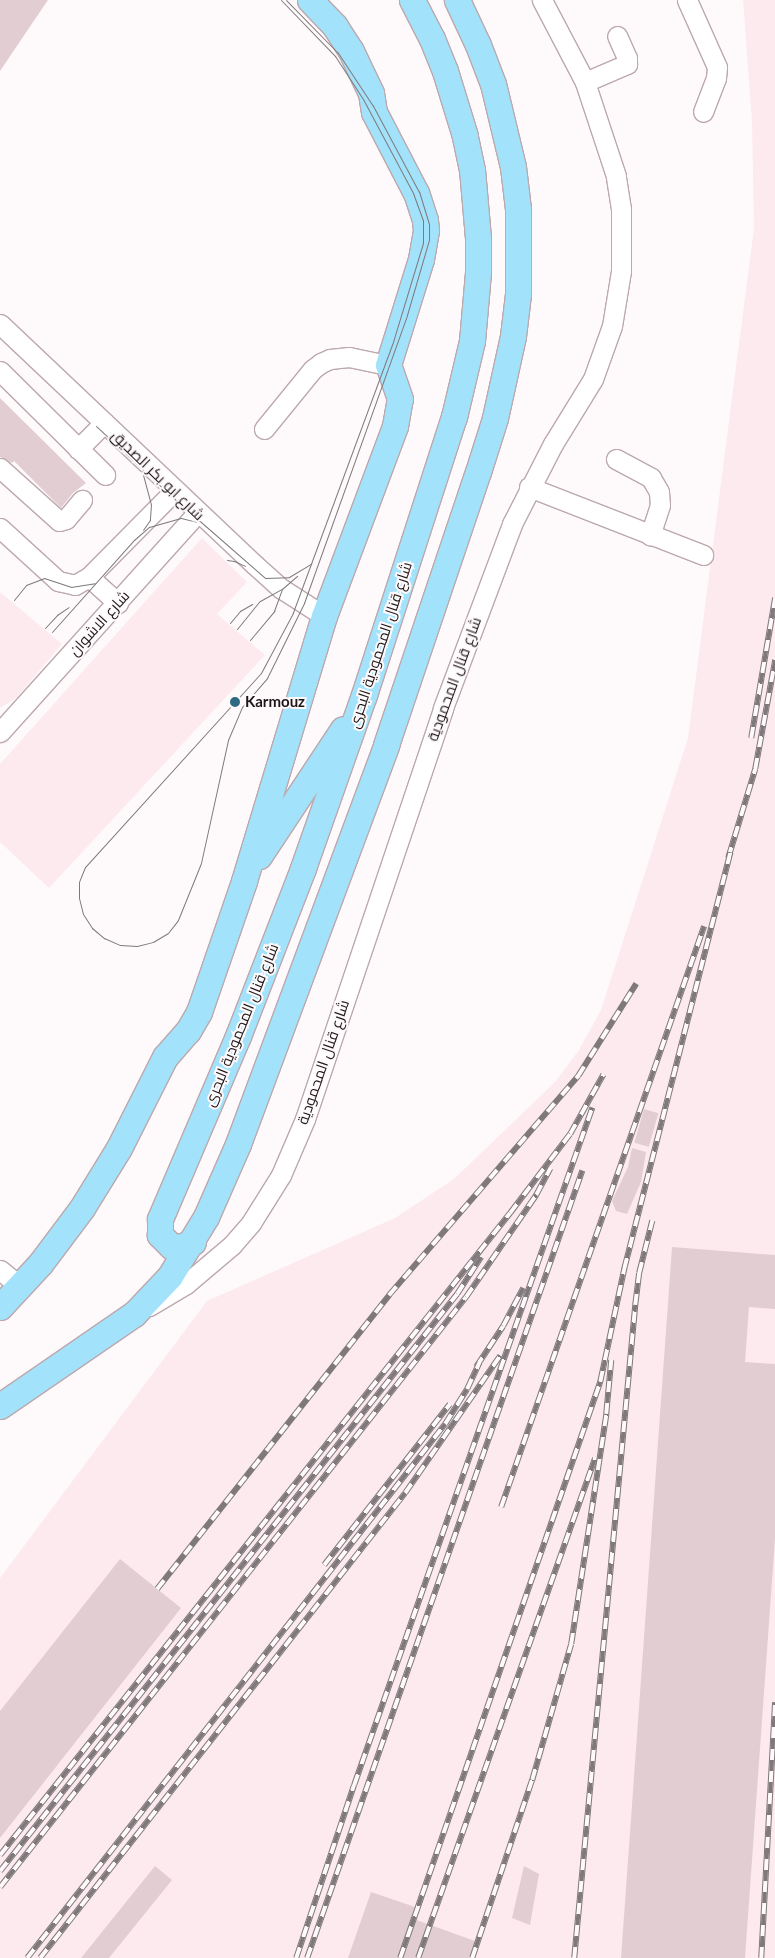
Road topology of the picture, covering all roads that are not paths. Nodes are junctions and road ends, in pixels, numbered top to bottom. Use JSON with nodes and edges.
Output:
{"nodes":[{"id":1,"x":310,"y":0,"type":"edge"},
{"id":2,"x":412,"y":0,"type":"edge"},
{"id":3,"x":457,"y":0,"type":"edge"},
{"id":4,"x":542,"y":0,"type":"edge"},
{"id":5,"x":687,"y":0,"type":"edge"},
{"id":6,"x":617,"y":36,"type":"dead end"},
{"id":7,"x":585,"y":82,"type":"junction"},
{"id":8,"x":703,"y":112,"type":"dead end"},
{"id":9,"x":0,"y":324,"type":"edge"},
{"id":10,"x":388,"y":365,"type":"junction"},
{"id":11,"x":0,"y":371,"type":"edge"},
{"id":12,"x":104,"y":422,"type":"junction"},
{"id":13,"x":264,"y":429,"type":"dead end"},
{"id":14,"x":78,"y":449,"type":"junction"},
{"id":15,"x":616,"y":459,"type":"dead end"},
{"id":16,"x":0,"y":468,"type":"edge"},
{"id":17,"x":104,"y":475,"type":"dead end"},
{"id":18,"x":529,"y":486,"type":"junction"},
{"id":19,"x":174,"y":491,"type":"junction"},
{"id":20,"x":82,"y":500,"type":"dead end"},
{"id":21,"x":198,"y":513,"type":"junction"},
{"id":22,"x":0,"y":528,"type":"edge"},
{"id":23,"x":650,"y":535,"type":"junction"},
{"id":24,"x":703,"y":555,"type":"dead end"},
{"id":25,"x":89,"y":577,"type":"junction"},
{"id":26,"x":118,"y":603,"type":"junction"},
{"id":27,"x":324,"y":616,"type":"junction"},
{"id":28,"x":364,"y":695,"type":"junction"},
{"id":29,"x":0,"y":732,"type":"edge"},
{"id":30,"x":244,"y":880,"type":"junction"},
{"id":31,"x":193,"y":1242,"type":"junction"},
{"id":32,"x":0,"y":1270,"type":"edge"},
{"id":33,"x":20,"y":1286,"type":"junction"},
{"id":34,"x":0,"y":1308,"type":"edge"},
{"id":35,"x":134,"y":1314,"type":"junction"},
{"id":36,"x":0,"y":1406,"type":"edge"}],
"edges":[{"from":1,"to":10,"type":"main road"},
{"from":2,"to":28,"type":"main road","name":"شارع قنال المحمودية البحرى"},
{"from":3,"to":31,"type":"main road"},
{"from":4,"to":7,"type":"street","name":"شارع قنال المحمودية"},
{"from":5,"to":8,"type":"street"},
{"from":6,"to":7,"type":"street"},
{"from":7,"to":18,"type":"street","name":"شارع قنال المحمودية"},
{"from":9,"to":12,"type":"street","name":"شارع ابو بكر الصديق"},
{"from":10,"to":13,"type":"street"},
{"from":10,"to":27,"type":"main road"},
{"from":11,"to":14,"type":"street"},
{"from":12,"to":14,"type":"street"},
{"from":12,"to":19,"type":"street","name":"شارع ابو بكر الصديق"},
{"from":14,"to":17,"type":"street"},
{"from":15,"to":23,"type":"street"},
{"from":16,"to":20,"type":"street"},
{"from":18,"to":23,"type":"street"},
{"from":18,"to":35,"type":"street","name":"شارع قنال المحمودية"},
{"from":19,"to":21,"type":"street","name":"شارع ابو بكر الصديق"},
{"from":19,"to":25,"type":"street"},
{"from":21,"to":26,"type":"street","name":"شارع الاشوان"},
{"from":21,"to":27,"type":"street","name":"شارع ابو بكر الصديق"},
{"from":22,"to":25,"type":"street"},
{"from":23,"to":24,"type":"street"},
{"from":25,"to":26,"type":"street"},
{"from":26,"to":29,"type":"street","name":"شارع الاشوان"},
{"from":27,"to":30,"type":"main road"},
{"from":28,"to":30,"type":"main road"},
{"from":28,"to":31,"type":"main road","name":"شارع قنال المحمودية البحرى"},
{"from":30,"to":33,"type":"main road"},
{"from":31,"to":35,"type":"main road"},
{"from":32,"to":33,"type":"street"},
{"from":33,"to":34,"type":"main road"},
{"from":35,"to":36,"type":"main road"}]}
